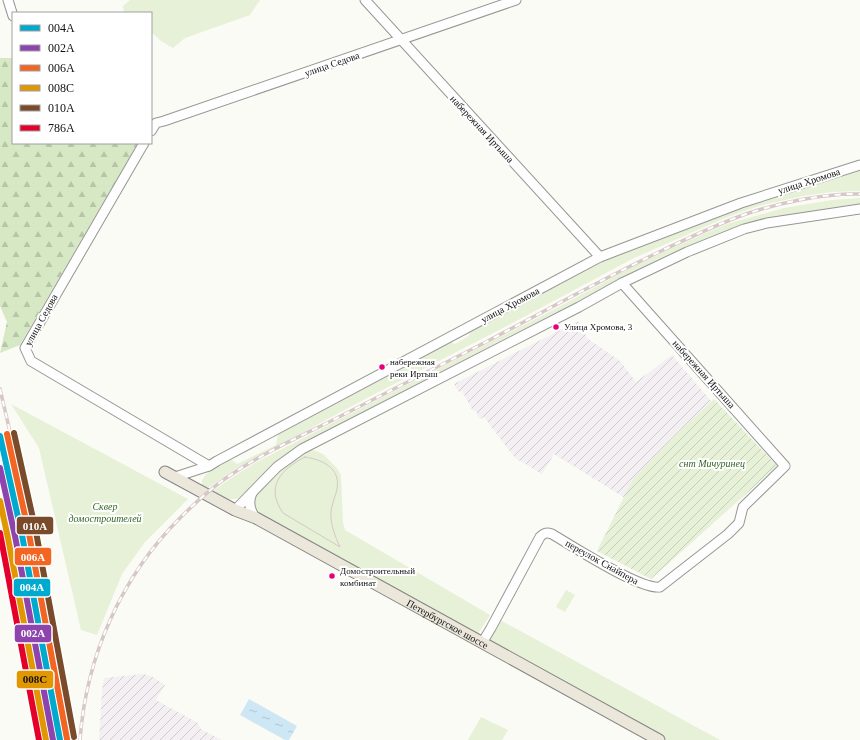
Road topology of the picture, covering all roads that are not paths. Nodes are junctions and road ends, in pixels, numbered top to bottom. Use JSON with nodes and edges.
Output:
{"nodes":[{"id":1,"x":8,"y":0,"type":"edge"},
{"id":2,"x":365,"y":0,"type":"edge"},
{"id":3,"x":516,"y":0,"type":"edge"},
{"id":4,"x":12,"y":13,"type":"edge"},
{"id":5,"x":401,"y":40,"type":"junction"},
{"id":6,"x":153,"y":125,"type":"edge"},
{"id":7,"x":143,"y":144,"type":"edge"},
{"id":8,"x":860,"y":165,"type":"edge"},
{"id":9,"x":860,"y":209,"type":"edge"},
{"id":10,"x":600,"y":257,"type":"junction"},
{"id":11,"x":622,"y":283,"type":"junction"},
{"id":12,"x":209,"y":466,"type":"junction"},
{"id":13,"x":785,"y":466,"type":"joint"},
{"id":14,"x":170,"y":475,"type":"joint"},
{"id":15,"x":254,"y":490,"type":"junction"},
{"id":16,"x":235,"y":510,"type":"junction"},
{"id":17,"x":256,"y":518,"type":"junction"},
{"id":18,"x":323,"y":559,"type":"junction"},
{"id":19,"x":480,"y":646,"type":"junction"},
{"id":20,"x":577,"y":699,"type":"junction"},
{"id":21,"x":646,"y":740,"type":"edge"},
{"id":22,"x":659,"y":740,"type":"edge"}],
"edges":[{"from":1,"to":4,"type":"street"},
{"from":2,"to":5,"type":"street","name":"набережная Иртыша"},
{"from":3,"to":5,"type":"street","name":"улица Седова"},
{"from":5,"to":6,"type":"street","name":"улица Седова"},
{"from":5,"to":10,"type":"street","name":"набережная Иртыша"},
{"from":7,"to":12,"type":"street","name":"улица Седова"},
{"from":8,"to":10,"type":"street","name":"улица Хромова"},
{"from":9,"to":11,"type":"street"},
{"from":10,"to":12,"type":"street","name":"улица Хромова"},
{"from":11,"to":13,"type":"street","name":"набережная Иртыша"},
{"from":11,"to":15,"type":"street"},
{"from":12,"to":14,"type":"street","name":"улица Хромова"},
{"from":13,"to":19,"type":"street","name":"переулок Снайпера"},
{"from":14,"to":16,"type":"main road","name":"Петербургское шоссе"},
{"from":15,"to":16,"type":"street"},
{"from":15,"to":17,"type":"street"},
{"from":16,"to":17,"type":"main road","name":"Петербургское шоссе"},
{"from":16,"to":18,"type":"main road","name":"Петербургское шоссе"},
{"from":17,"to":18,"type":"main road","name":"Петербургское шоссе"},
{"from":18,"to":19,"type":"main road","name":"Петербургское шоссе"},
{"from":19,"to":20,"type":"main road","name":"Петербургское шоссе"},
{"from":20,"to":21,"type":"main road","name":"Петербургское шоссе"},
{"from":20,"to":22,"type":"main road","name":"Петербургское шоссе"}]}
